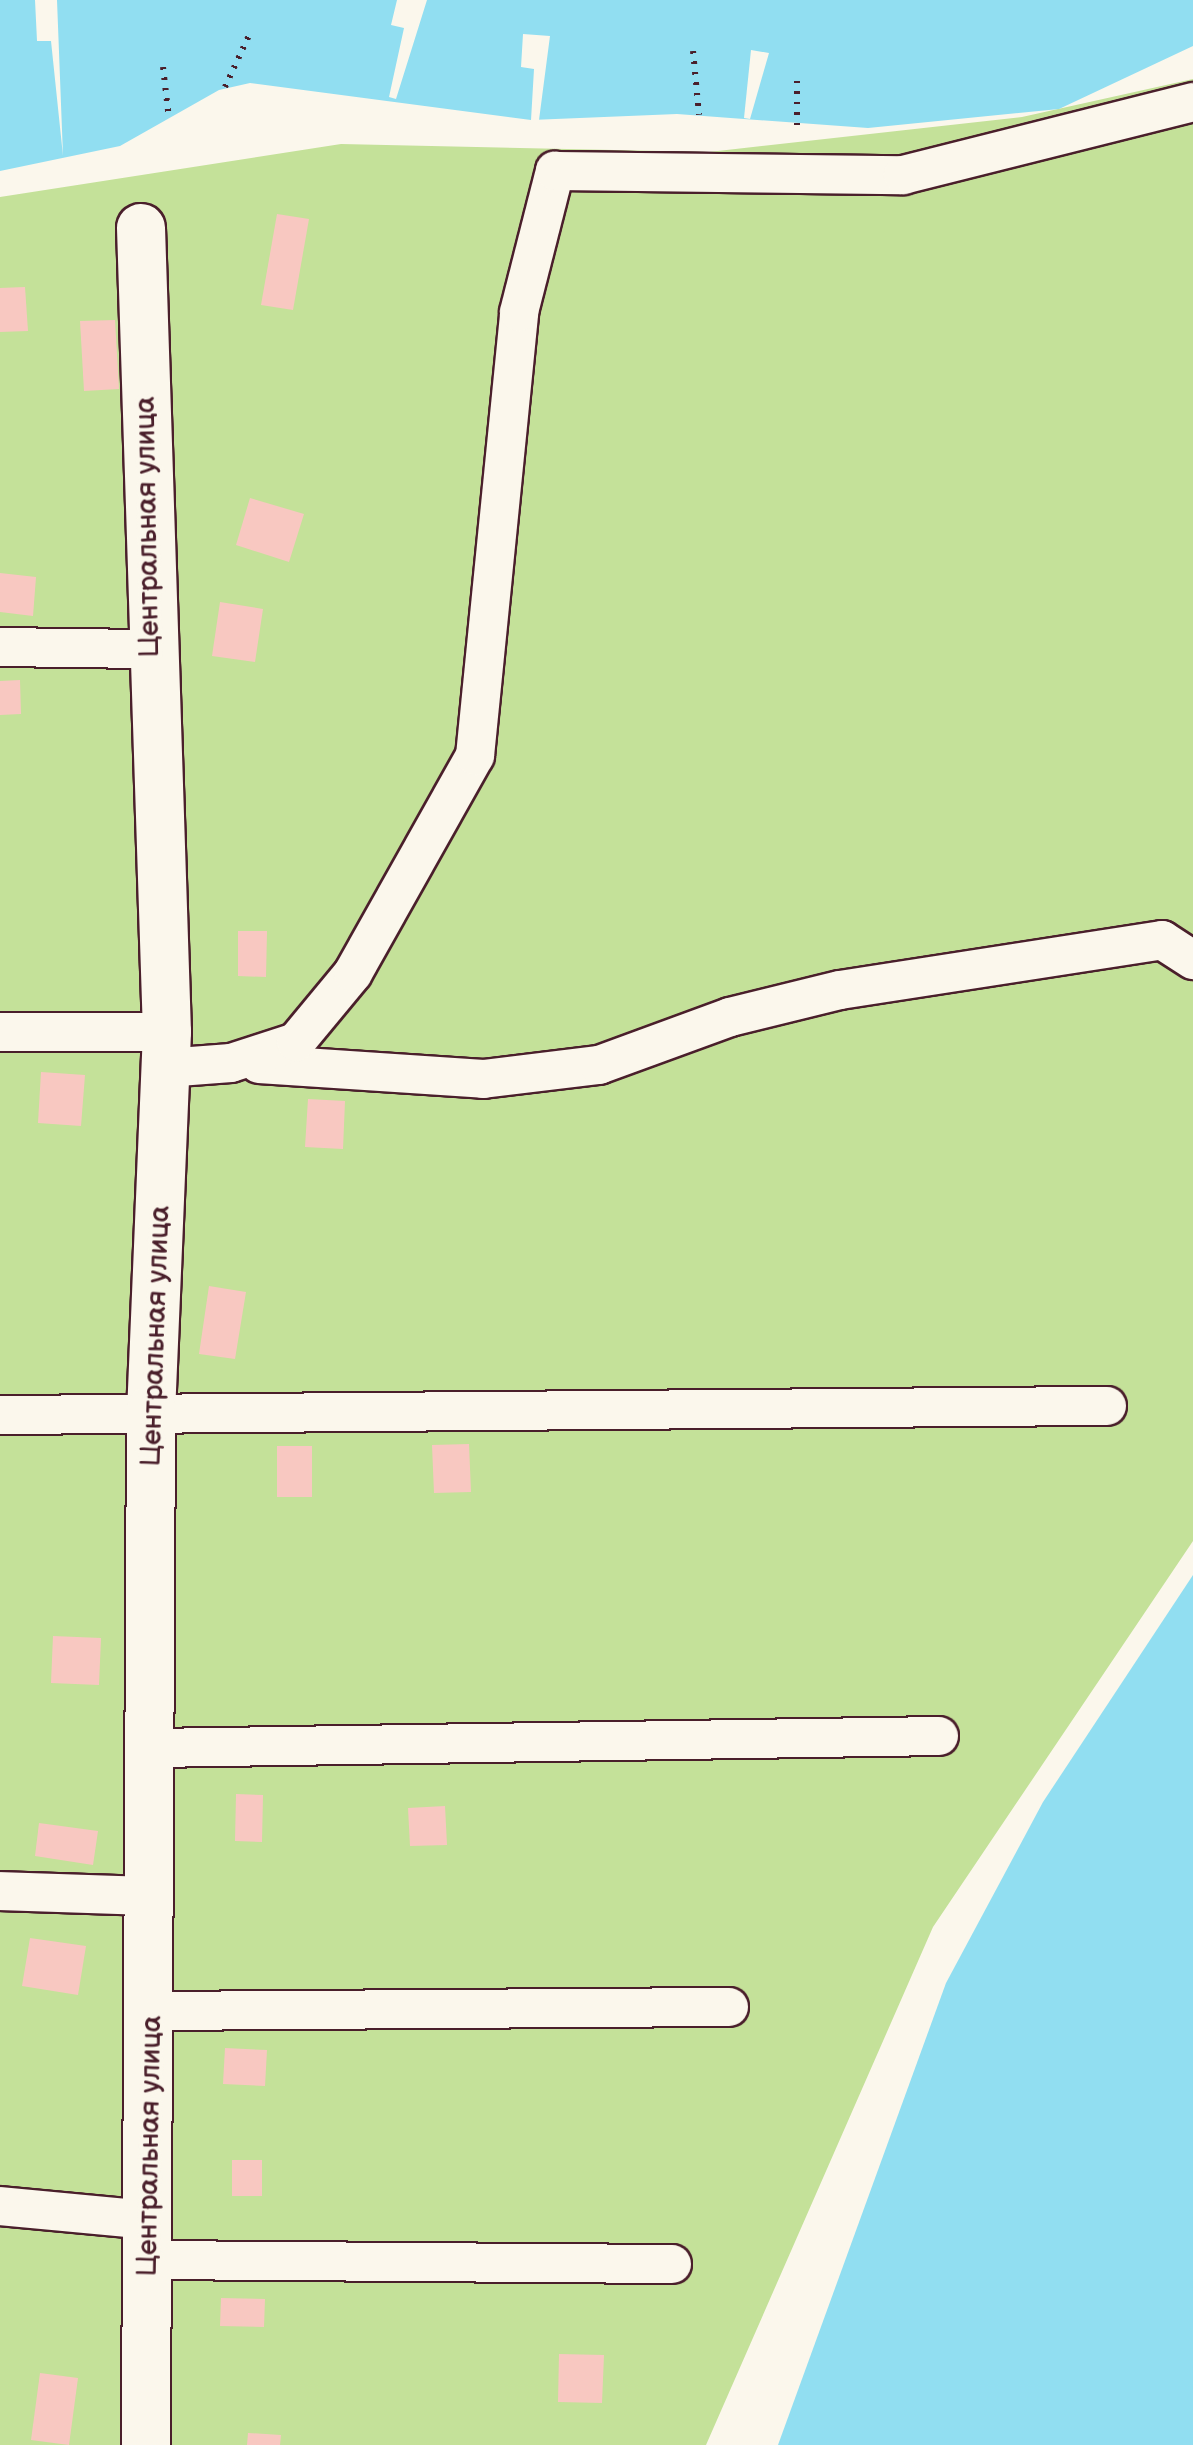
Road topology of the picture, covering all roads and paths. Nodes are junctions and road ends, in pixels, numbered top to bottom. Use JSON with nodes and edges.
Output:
{"nodes":[{"id":1,"x":251,"y":32,"type":"dead end"},
{"id":2,"x":693,"y":51,"type":"dead end"},
{"id":3,"x":163,"y":66,"type":"dead end"},
{"id":4,"x":797,"y":73,"type":"dead end"},
{"id":5,"x":226,"y":88,"type":"dead end"},
{"id":6,"x":1193,"y":102,"type":"edge"},
{"id":7,"x":699,"y":115,"type":"dead end"},
{"id":8,"x":169,"y":120,"type":"dead end"},
{"id":9,"x":797,"y":125,"type":"dead end"},
{"id":10,"x":141,"y":228,"type":"dead end"},
{"id":11,"x":0,"y":646,"type":"edge"},
{"id":12,"x":150,"y":649,"type":"junction"},
{"id":13,"x":1193,"y":960,"type":"edge"},
{"id":14,"x":0,"y":1032,"type":"edge"},
{"id":15,"x":166,"y":1050,"type":"junction"},
{"id":16,"x":231,"y":1063,"type":"junction"},
{"id":17,"x":1107,"y":1406,"type":"dead end"},
{"id":18,"x":151,"y":1409,"type":"junction"},
{"id":19,"x":0,"y":1415,"type":"edge"},
{"id":20,"x":938,"y":1736,"type":"dead end"},
{"id":21,"x":152,"y":1748,"type":"junction"},
{"id":22,"x":0,"y":1891,"type":"edge"},
{"id":23,"x":152,"y":1896,"type":"junction"},
{"id":24,"x":729,"y":2006,"type":"dead end"},
{"id":25,"x":151,"y":2011,"type":"junction"},
{"id":26,"x":0,"y":2206,"type":"edge"},
{"id":27,"x":149,"y":2240,"type":"junction"},
{"id":28,"x":672,"y":2264,"type":"dead end"},
{"id":29,"x":146,"y":2445,"type":"edge"}],
"edges":[{"from":1,"to":5,"type":"path"},
{"from":2,"to":7,"type":"path"},
{"from":3,"to":8,"type":"path"},
{"from":4,"to":9,"type":"path"},
{"from":6,"to":16,"type":"street"},
{"from":10,"to":12,"type":"street","name":"Центральная улица"},
{"from":11,"to":12,"type":"street"},
{"from":12,"to":15,"type":"street","name":"Центральная улица"},
{"from":13,"to":16,"type":"street"},
{"from":14,"to":15,"type":"street"},
{"from":15,"to":16,"type":"street"},
{"from":15,"to":18,"type":"street","name":"Центральная улица"},
{"from":17,"to":18,"type":"street"},
{"from":18,"to":19,"type":"street"},
{"from":18,"to":21,"type":"street","name":"Центральная улица"},
{"from":20,"to":21,"type":"street"},
{"from":21,"to":23,"type":"street","name":"Центральная улица"},
{"from":22,"to":23,"type":"street"},
{"from":23,"to":25,"type":"street","name":"Центральная улица"},
{"from":24,"to":25,"type":"street"},
{"from":25,"to":27,"type":"street","name":"Центральная улица"},
{"from":26,"to":27,"type":"street"},
{"from":27,"to":28,"type":"street"},
{"from":27,"to":29,"type":"street","name":"Центральная улица"}]}
